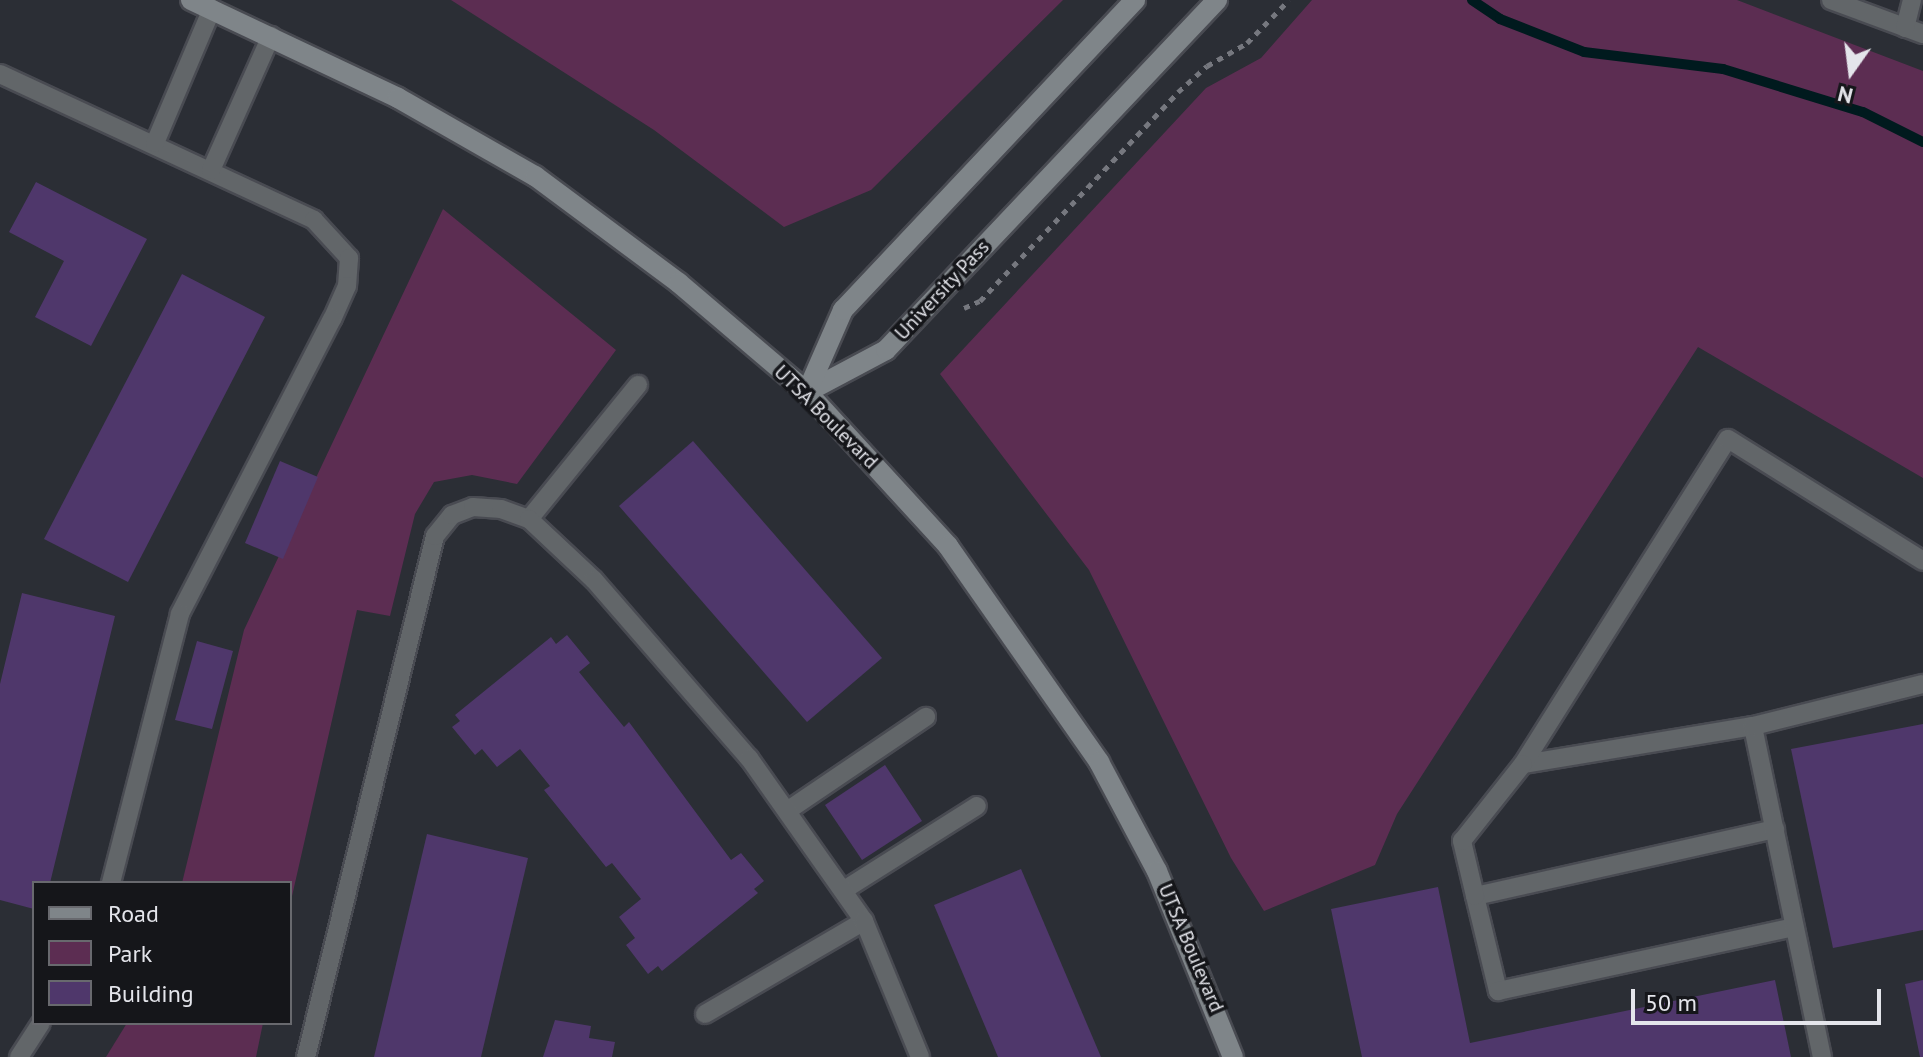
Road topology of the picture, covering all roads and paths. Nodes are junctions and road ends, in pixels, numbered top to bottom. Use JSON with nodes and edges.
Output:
{"nodes":[{"id":1,"x":191,"y":0,"type":"edge"},
{"id":2,"x":1135,"y":0,"type":"edge"},
{"id":3,"x":1217,"y":0,"type":"edge"},
{"id":4,"x":1289,"y":0,"type":"edge"},
{"id":5,"x":1831,"y":0,"type":"edge"},
{"id":6,"x":1912,"y":0,"type":"edge"},
{"id":7,"x":212,"y":9,"type":"junction"},
{"id":8,"x":1914,"y":31,"type":"edge"},
{"id":9,"x":271,"y":36,"type":"junction"},
{"id":10,"x":0,"y":74,"type":"edge"},
{"id":11,"x":155,"y":143,"type":"junction"},
{"id":12,"x":211,"y":170,"type":"junction"},
{"id":13,"x":955,"y":313,"type":"dead end"},
{"id":14,"x":638,"y":385,"type":"dead end"},
{"id":15,"x":807,"y":392,"type":"junction"},
{"id":16,"x":529,"y":519,"type":"junction"},
{"id":17,"x":1923,"y":561,"type":"edge"},
{"id":18,"x":1923,"y":684,"type":"edge"},
{"id":19,"x":926,"y":717,"type":"dead end"},
{"id":20,"x":1753,"y":726,"type":"junction"},
{"id":21,"x":1523,"y":764,"type":"junction"},
{"id":22,"x":977,"y":806,"type":"dead end"},
{"id":23,"x":787,"y":811,"type":"junction"},
{"id":24,"x":1775,"y":829,"type":"junction"},
{"id":25,"x":112,"y":881,"type":"edge"},
{"id":26,"x":844,"y":890,"type":"junction"},
{"id":27,"x":1475,"y":896,"type":"junction"},
{"id":28,"x":864,"y":921,"type":"junction"},
{"id":29,"x":1794,"y":927,"type":"junction"},
{"id":30,"x":705,"y":1014,"type":"dead end"},
{"id":31,"x":40,"y":1025,"type":"edge"},
{"id":32,"x":19,"y":1057,"type":"edge"},
{"id":33,"x":306,"y":1057,"type":"edge"},
{"id":34,"x":920,"y":1057,"type":"edge"},
{"id":35,"x":1233,"y":1057,"type":"edge"},
{"id":36,"x":1822,"y":1057,"type":"edge"}],
"edges":[{"from":1,"to":7,"type":"main road","name":"UTSA Boulevard"},
{"from":2,"to":15,"type":"main road"},
{"from":3,"to":15,"type":"main road","name":"University Pass"},
{"from":4,"to":13,"type":"path"},
{"from":5,"to":8,"type":"lane"},
{"from":6,"to":8,"type":"lane"},
{"from":7,"to":9,"type":"main road","name":"UTSA Boulevard"},
{"from":7,"to":11,"type":"lane"},
{"from":9,"to":12,"type":"lane"},
{"from":9,"to":15,"type":"main road","name":"UTSA Boulevard"},
{"from":10,"to":11,"type":"lane"},
{"from":11,"to":12,"type":"lane"},
{"from":12,"to":25,"type":"lane"},
{"from":14,"to":16,"type":"lane"},
{"from":15,"to":35,"type":"main road","name":"UTSA Boulevard"},
{"from":16,"to":23,"type":"lane"},
{"from":16,"to":33,"type":"lane"},
{"from":17,"to":21,"type":"lane"},
{"from":18,"to":20,"type":"lane"},
{"from":19,"to":23,"type":"lane"},
{"from":20,"to":21,"type":"lane"},
{"from":20,"to":24,"type":"lane"},
{"from":21,"to":27,"type":"lane"},
{"from":22,"to":26,"type":"lane"},
{"from":23,"to":26,"type":"lane"},
{"from":24,"to":27,"type":"lane"},
{"from":24,"to":29,"type":"lane"},
{"from":26,"to":28,"type":"lane"},
{"from":27,"to":29,"type":"lane"},
{"from":28,"to":30,"type":"lane"},
{"from":28,"to":34,"type":"lane"},
{"from":29,"to":36,"type":"lane"},
{"from":31,"to":32,"type":"lane"}]}
